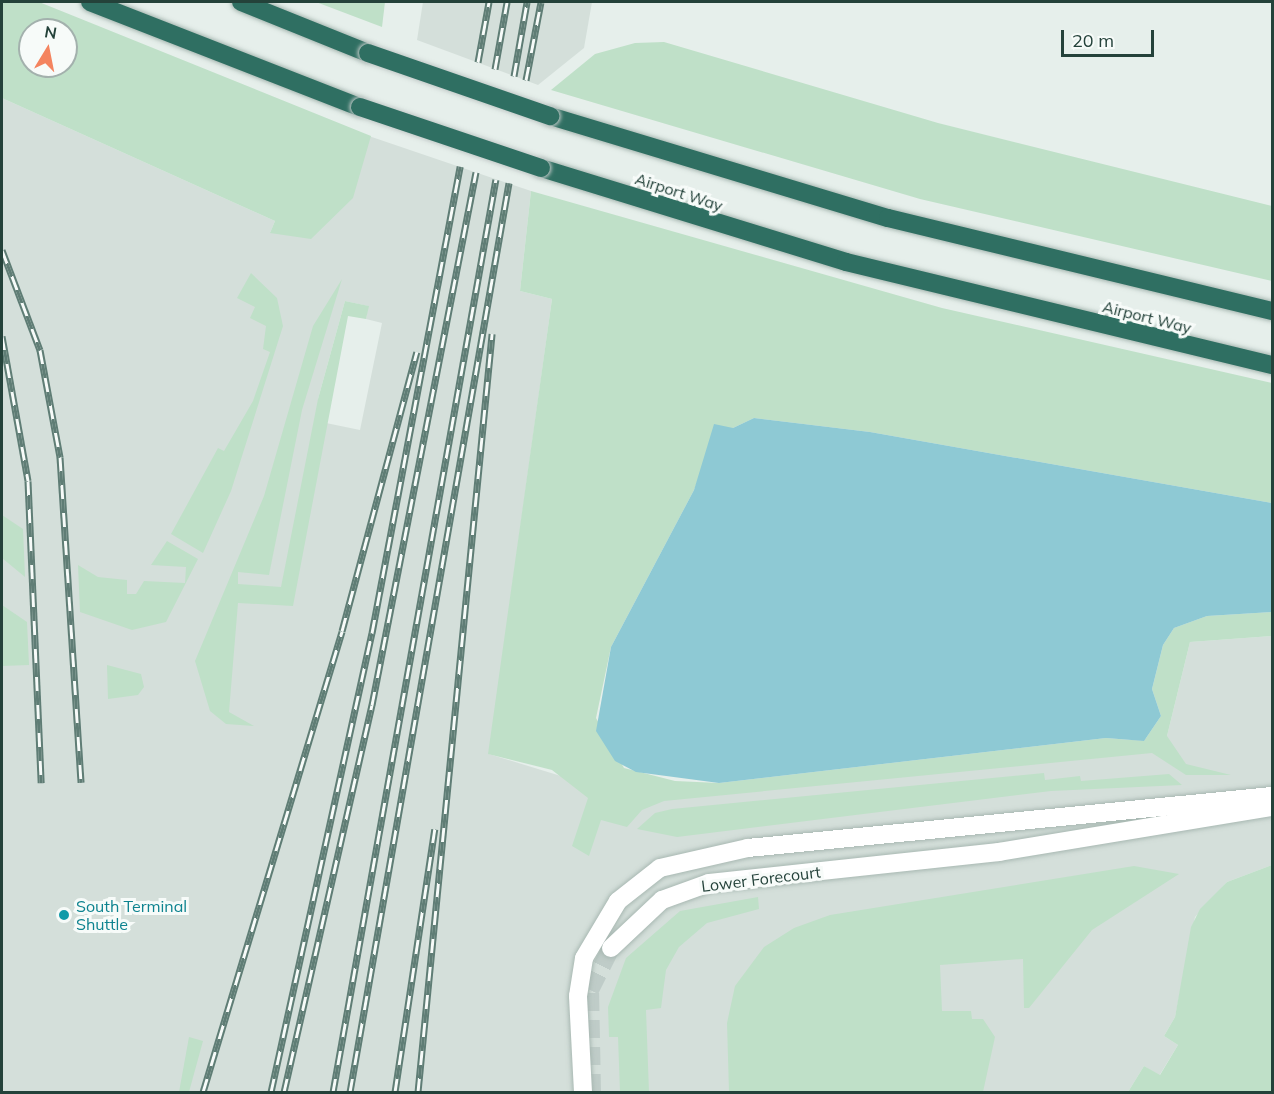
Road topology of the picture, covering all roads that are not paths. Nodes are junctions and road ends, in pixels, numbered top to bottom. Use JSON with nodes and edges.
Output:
{"nodes":[{"id":1,"x":90,"y":2,"type":"edge"},
{"id":2,"x":241,"y":2,"type":"edge"},
{"id":3,"x":1272,"y":311,"type":"edge"},
{"id":4,"x":1272,"y":365,"type":"edge"},
{"id":5,"x":1272,"y":796,"type":"edge"},
{"id":6,"x":1272,"y":807,"type":"edge"},
{"id":7,"x":611,"y":948,"type":"tunnel mouth"},
{"id":8,"x":583,"y":1092,"type":"edge"}],
"edges":[{"from":1,"to":4,"type":"highway","name":"Airport Way","bridge":true},
{"from":2,"to":3,"type":"highway","name":"Airport Way","bridge":true},
{"from":5,"to":8,"type":"street"},
{"from":6,"to":7,"type":"street","name":"Lower Forecourt"}]}
